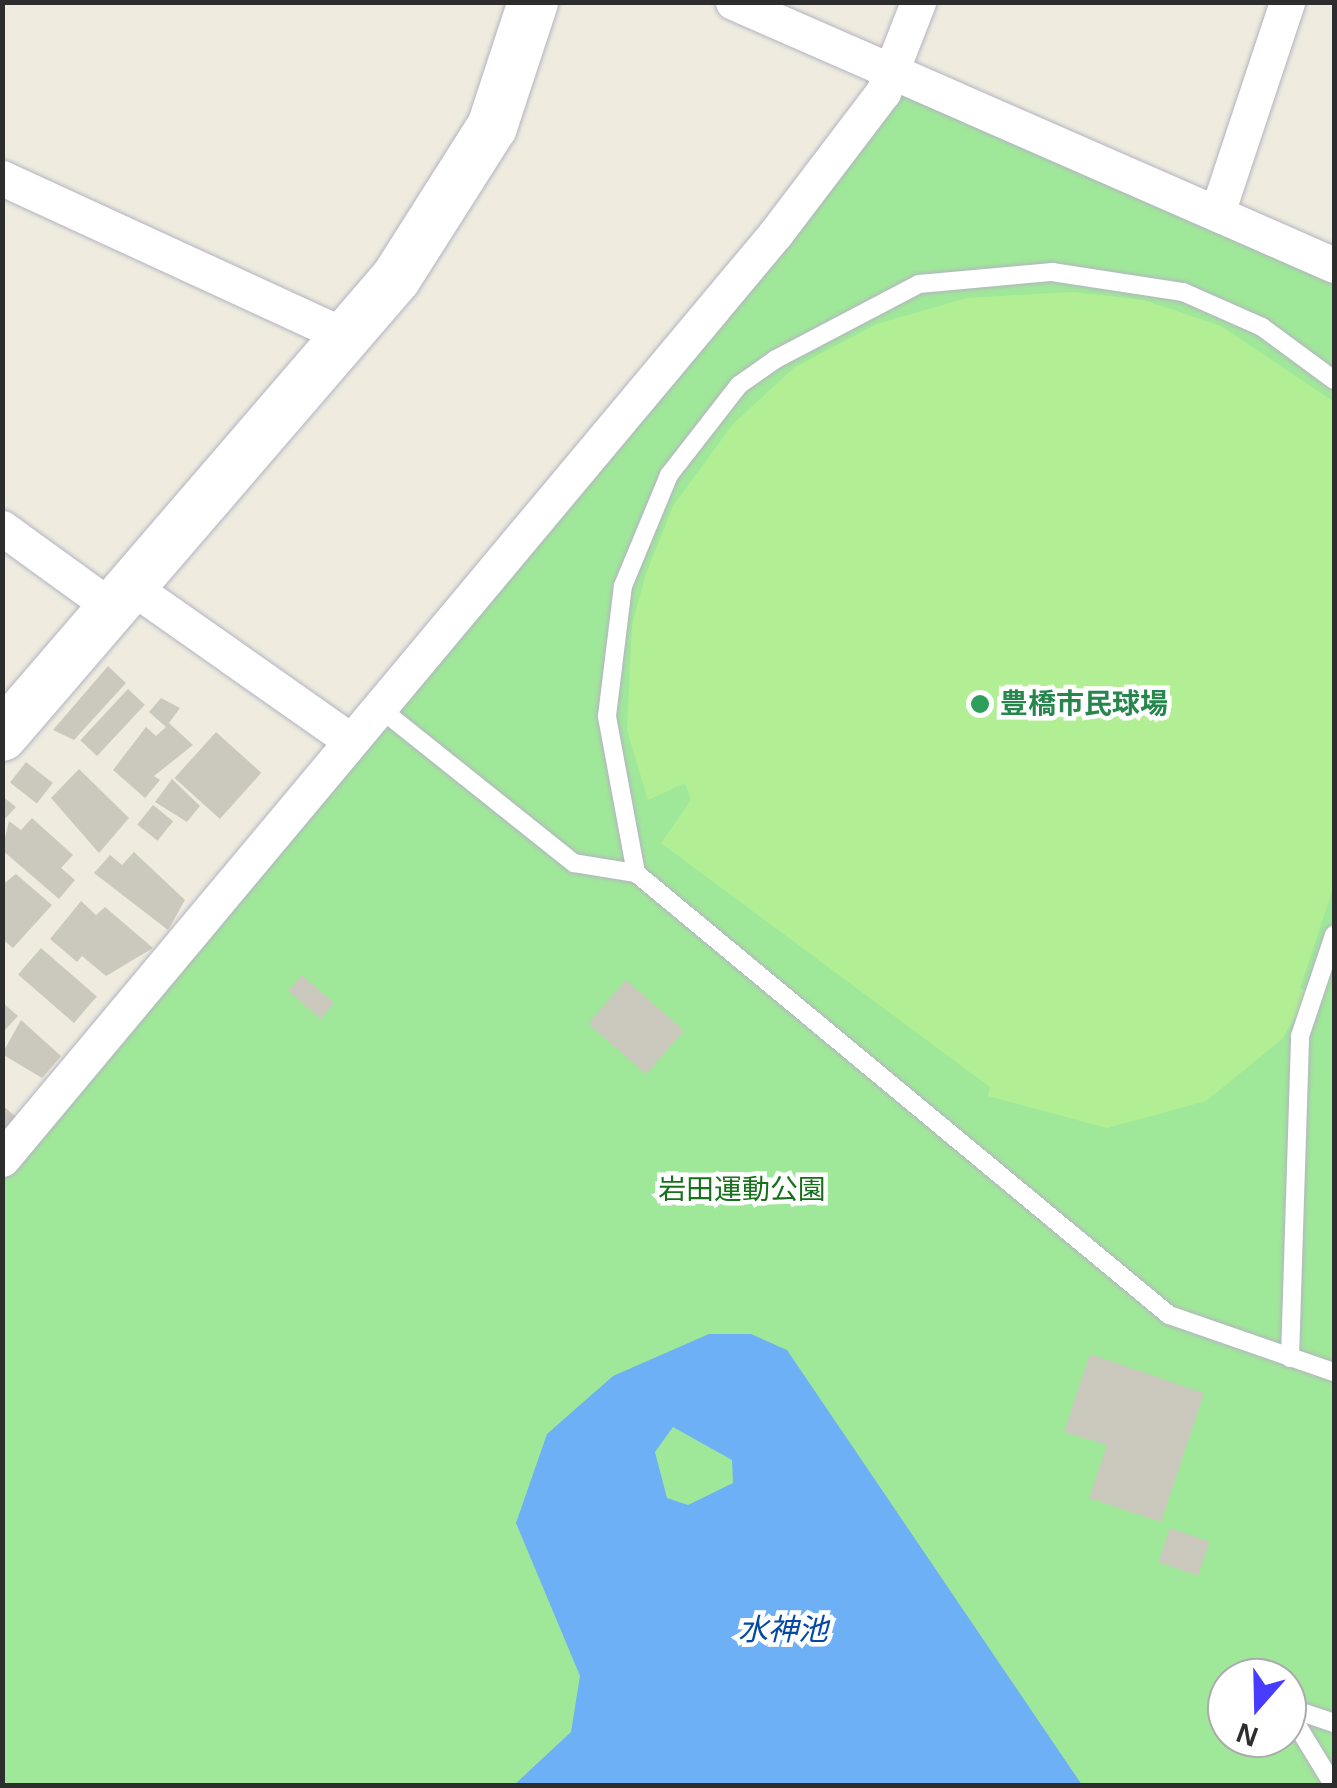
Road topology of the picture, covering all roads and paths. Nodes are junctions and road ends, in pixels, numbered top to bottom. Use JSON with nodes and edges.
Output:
{"nodes":[{"id":1,"x":533,"y":2,"type":"edge"},
{"id":2,"x":732,"y":2,"type":"edge"},
{"id":3,"x":918,"y":2,"type":"edge"},
{"id":4,"x":1287,"y":2,"type":"edge"},
{"id":5,"x":893,"y":72,"type":"junction"},
{"id":6,"x":2,"y":178,"type":"edge"},
{"id":7,"x":1217,"y":213,"type":"junction"},
{"id":8,"x":1334,"y":265,"type":"edge"},
{"id":9,"x":345,"y":336,"type":"junction"},
{"id":10,"x":1334,"y":380,"type":"edge"},
{"id":11,"x":2,"y":528,"type":"edge"},
{"id":12,"x":123,"y":598,"type":"junction"},
{"id":13,"x":376,"y":706,"type":"junction"},
{"id":14,"x":2,"y":736,"type":"edge"},
{"id":15,"x":348,"y":739,"type":"junction"},
{"id":16,"x":636,"y":873,"type":"junction"},
{"id":17,"x":1334,"y":934,"type":"edge"},
{"id":18,"x":2,"y":1159,"type":"edge"},
{"id":19,"x":1290,"y":1358,"type":"junction"},
{"id":20,"x":1334,"y":1372,"type":"edge"},
{"id":21,"x":1307,"y":1714,"type":"edge"},
{"id":22,"x":1334,"y":1722,"type":"edge"},
{"id":23,"x":1307,"y":1741,"type":"edge"},
{"id":24,"x":1334,"y":1786,"type":"edge"}],
"edges":[{"from":1,"to":9,"type":"street"},
{"from":2,"to":5,"type":"street"},
{"from":3,"to":5,"type":"street"},
{"from":4,"to":7,"type":"street"},
{"from":5,"to":7,"type":"street"},
{"from":5,"to":13,"type":"street"},
{"from":6,"to":9,"type":"street"},
{"from":7,"to":8,"type":"street"},
{"from":9,"to":12,"type":"street"},
{"from":10,"to":16,"type":"lane"},
{"from":11,"to":12,"type":"street"},
{"from":12,"to":14,"type":"street"},
{"from":12,"to":15,"type":"street"},
{"from":13,"to":15,"type":"street"},
{"from":13,"to":16,"type":"lane"},
{"from":15,"to":18,"type":"street"},
{"from":16,"to":19,"type":"lane"},
{"from":17,"to":19,"type":"lane"},
{"from":19,"to":20,"type":"lane"},
{"from":21,"to":22,"type":"lane"},
{"from":23,"to":24,"type":"lane"}]}
